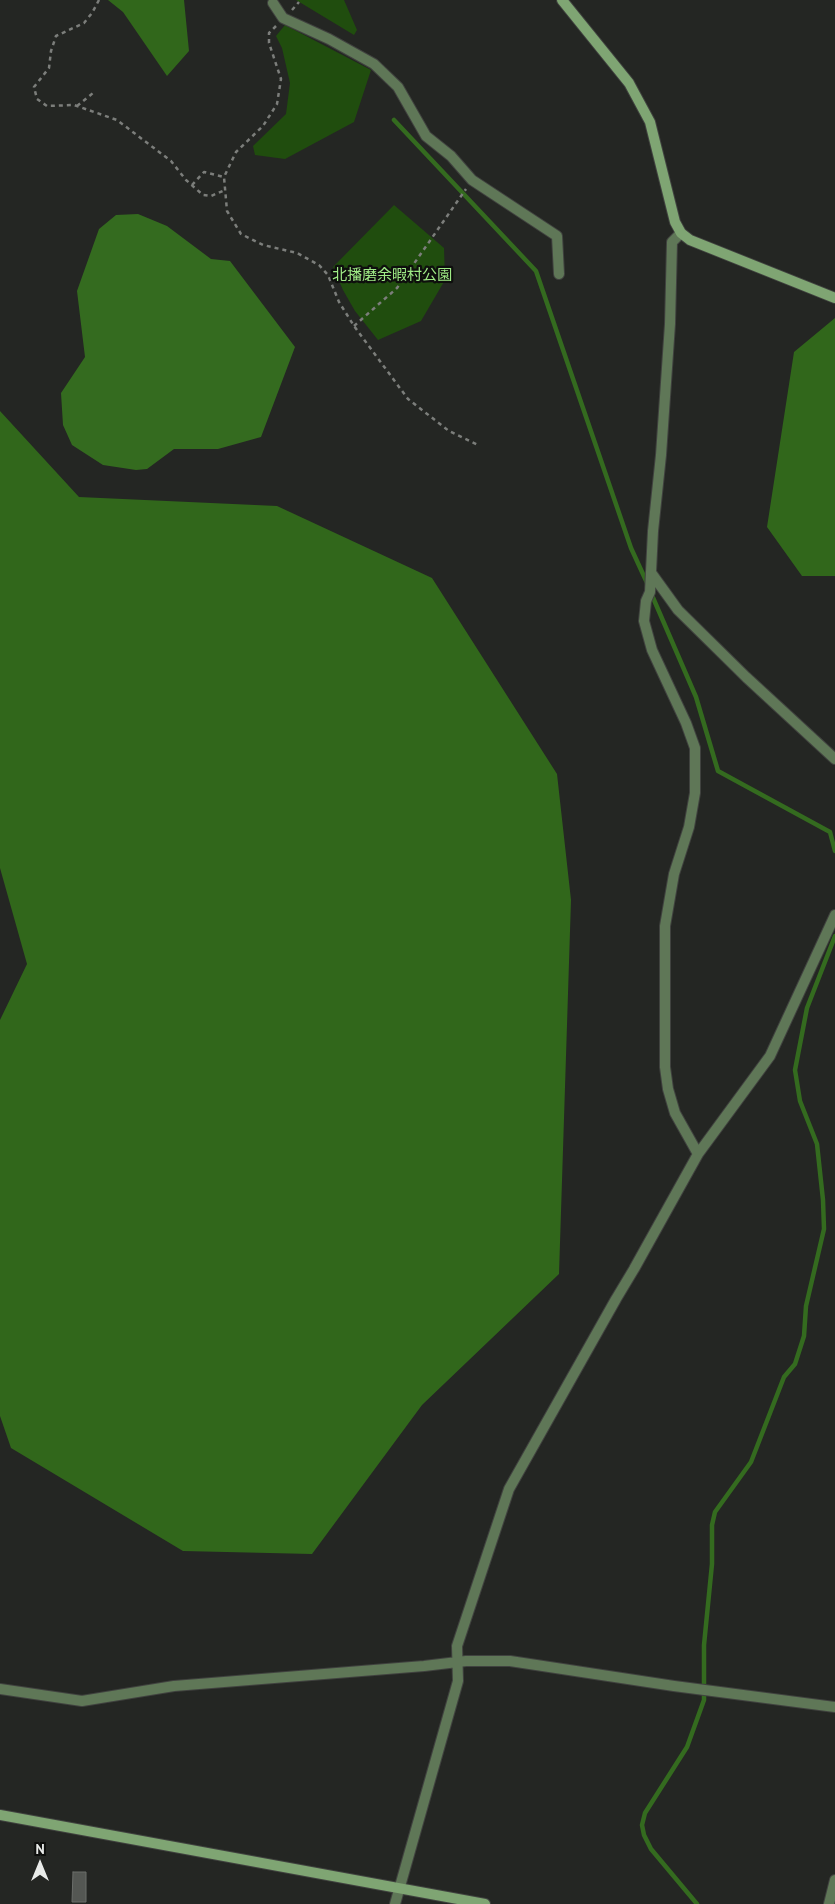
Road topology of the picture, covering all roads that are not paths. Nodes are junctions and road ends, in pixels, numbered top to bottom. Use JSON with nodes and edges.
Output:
{"nodes":[{"id":1,"x":562,"y":0,"type":"edge"},
{"id":2,"x":273,"y":4,"type":"dead end"},
{"id":3,"x":681,"y":233,"type":"junction"},
{"id":4,"x":559,"y":274,"type":"dead end"},
{"id":5,"x":835,"y":298,"type":"edge"},
{"id":6,"x":652,"y":574,"type":"junction"},
{"id":7,"x":835,"y":759,"type":"edge"},
{"id":8,"x":835,"y":915,"type":"edge"},
{"id":9,"x":698,"y":1154,"type":"junction"},
{"id":10,"x":458,"y":1662,"type":"junction"},
{"id":11,"x":0,"y":1689,"type":"edge"},
{"id":12,"x":835,"y":1707,"type":"edge"},
{"id":13,"x":0,"y":1815,"type":"edge"},
{"id":14,"x":835,"y":1880,"type":"edge"},
{"id":15,"x":401,"y":1888,"type":"junction"},
{"id":16,"x":395,"y":1904,"type":"edge"},
{"id":17,"x":485,"y":1904,"type":"edge"},
{"id":18,"x":829,"y":1904,"type":"edge"}],
"edges":[{"from":1,"to":3,"type":"street"},
{"from":2,"to":4,"type":"street"},
{"from":3,"to":5,"type":"street"},
{"from":3,"to":6,"type":"street"},
{"from":6,"to":7,"type":"street"},
{"from":6,"to":9,"type":"street"},
{"from":8,"to":9,"type":"street"},
{"from":9,"to":10,"type":"street"},
{"from":10,"to":11,"type":"street"},
{"from":10,"to":12,"type":"street"},
{"from":10,"to":15,"type":"street"},
{"from":13,"to":15,"type":"street"},
{"from":14,"to":18,"type":"street"},
{"from":15,"to":16,"type":"street"},
{"from":15,"to":17,"type":"street"}]}
